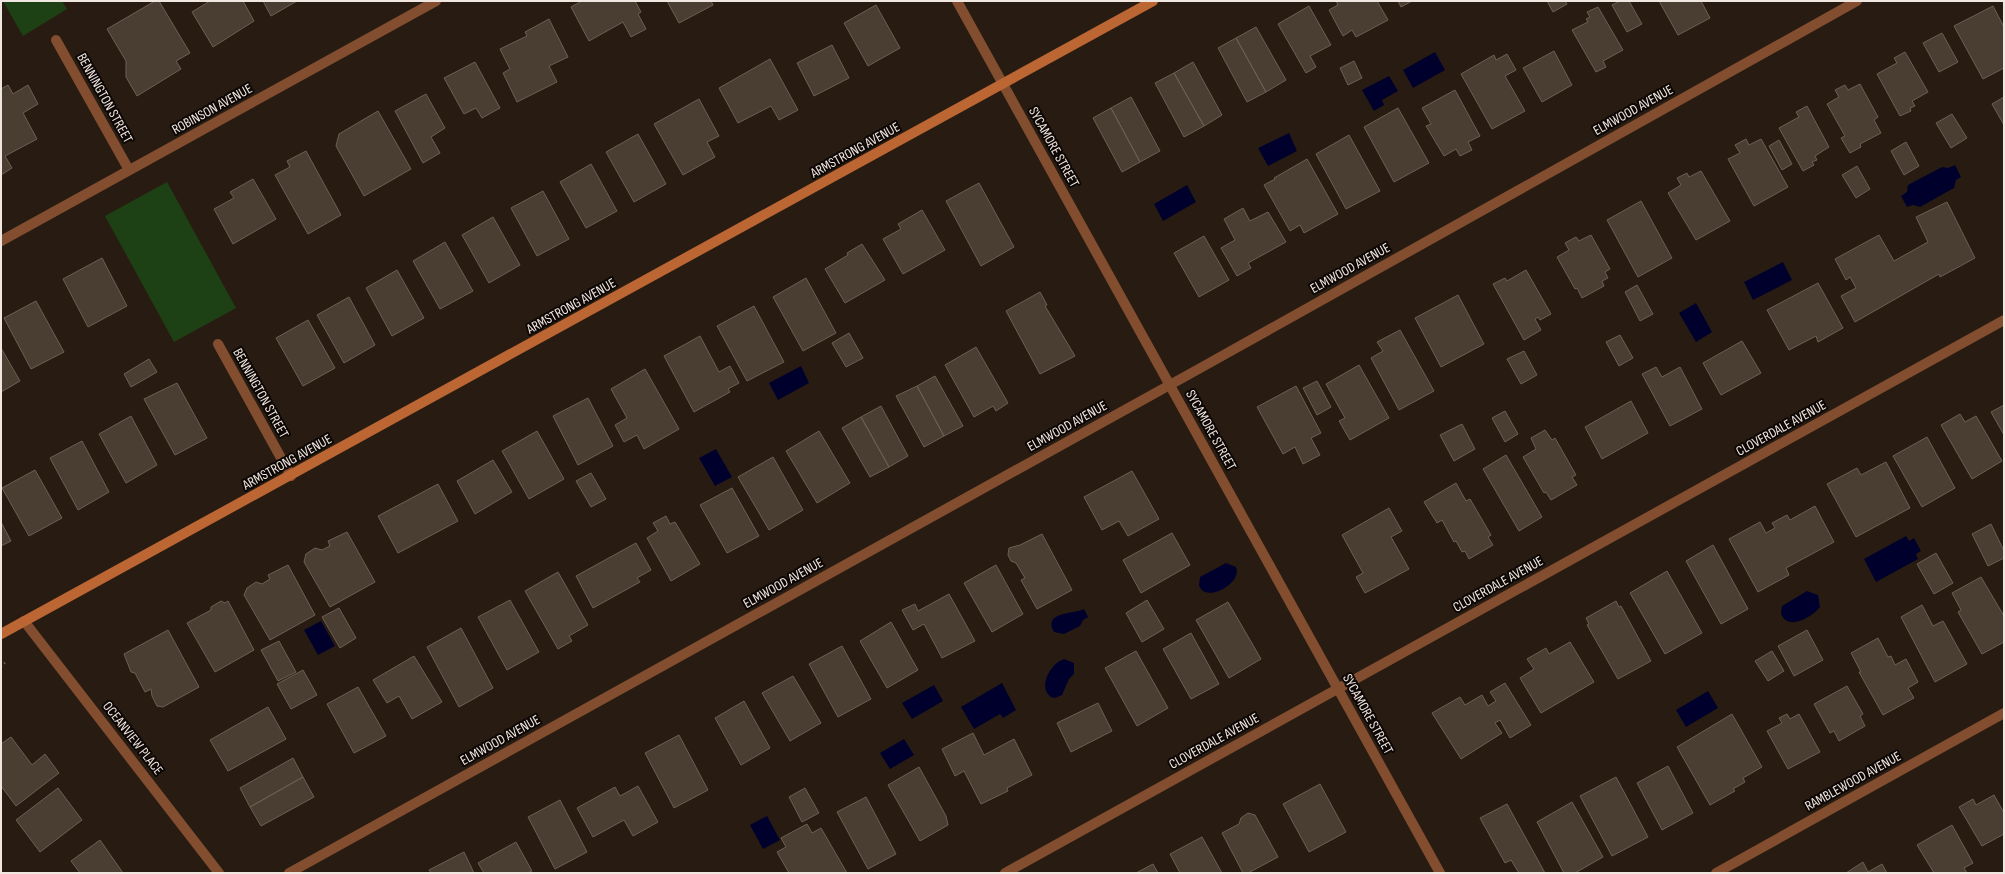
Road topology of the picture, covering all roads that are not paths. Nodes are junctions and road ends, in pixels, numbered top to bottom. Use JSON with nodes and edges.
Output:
{"nodes":[{"id":1,"x":436,"y":1,"type":"edge"},
{"id":2,"x":957,"y":1,"type":"edge"},
{"id":3,"x":1153,"y":1,"type":"edge"},
{"id":4,"x":1857,"y":1,"type":"edge"},
{"id":5,"x":56,"y":40,"type":"dead end"},
{"id":6,"x":1003,"y":84,"type":"junction"},
{"id":7,"x":129,"y":170,"type":"junction"},
{"id":8,"x":1,"y":241,"type":"edge"},
{"id":9,"x":2004,"y":320,"type":"edge"},
{"id":10,"x":218,"y":344,"type":"dead end"},
{"id":11,"x":1170,"y":385,"type":"junction"},
{"id":12,"x":291,"y":476,"type":"junction"},
{"id":13,"x":24,"y":621,"type":"junction"},
{"id":14,"x":1,"y":634,"type":"edge"},
{"id":15,"x":1338,"y":689,"type":"junction"},
{"id":16,"x":2004,"y":713,"type":"edge"},
{"id":17,"x":219,"y":873,"type":"edge"},
{"id":18,"x":289,"y":873,"type":"edge"},
{"id":19,"x":1005,"y":873,"type":"edge"},
{"id":20,"x":1440,"y":873,"type":"edge"},
{"id":21,"x":1716,"y":873,"type":"edge"}],
"edges":[{"from":1,"to":7,"type":"street","name":"ROBINSON AVENUE"},
{"from":2,"to":6,"type":"street","name":"SYCAMORE STREET"},
{"from":3,"to":6,"type":"street","name":"ARMSTRONG AVENUE"},
{"from":4,"to":11,"type":"street","name":"ELMWOOD AVENUE"},
{"from":5,"to":7,"type":"street","name":"BENNINGTON STREET"},
{"from":6,"to":11,"type":"street","name":"SYCAMORE STREET"},
{"from":6,"to":12,"type":"street","name":"ARMSTRONG AVENUE"},
{"from":7,"to":8,"type":"street","name":"ROBINSON AVENUE"},
{"from":9,"to":15,"type":"street","name":"CLOVERDALE AVENUE"},
{"from":10,"to":12,"type":"street","name":"BENNINGTON STREET"},
{"from":11,"to":15,"type":"street","name":"SYCAMORE STREET"},
{"from":11,"to":18,"type":"street","name":"ELMWOOD AVENUE"},
{"from":12,"to":13,"type":"street","name":"ARMSTRONG AVENUE"},
{"from":13,"to":14,"type":"street","name":"ARMSTRONG AVENUE"},
{"from":13,"to":17,"type":"street","name":"OCEANVIEW PLACE"},
{"from":15,"to":19,"type":"street","name":"CLOVERDALE AVENUE"},
{"from":15,"to":20,"type":"street","name":"SYCAMORE STREET"},
{"from":16,"to":21,"type":"street","name":"RAMBLEWOOD AVENUE"}]}
